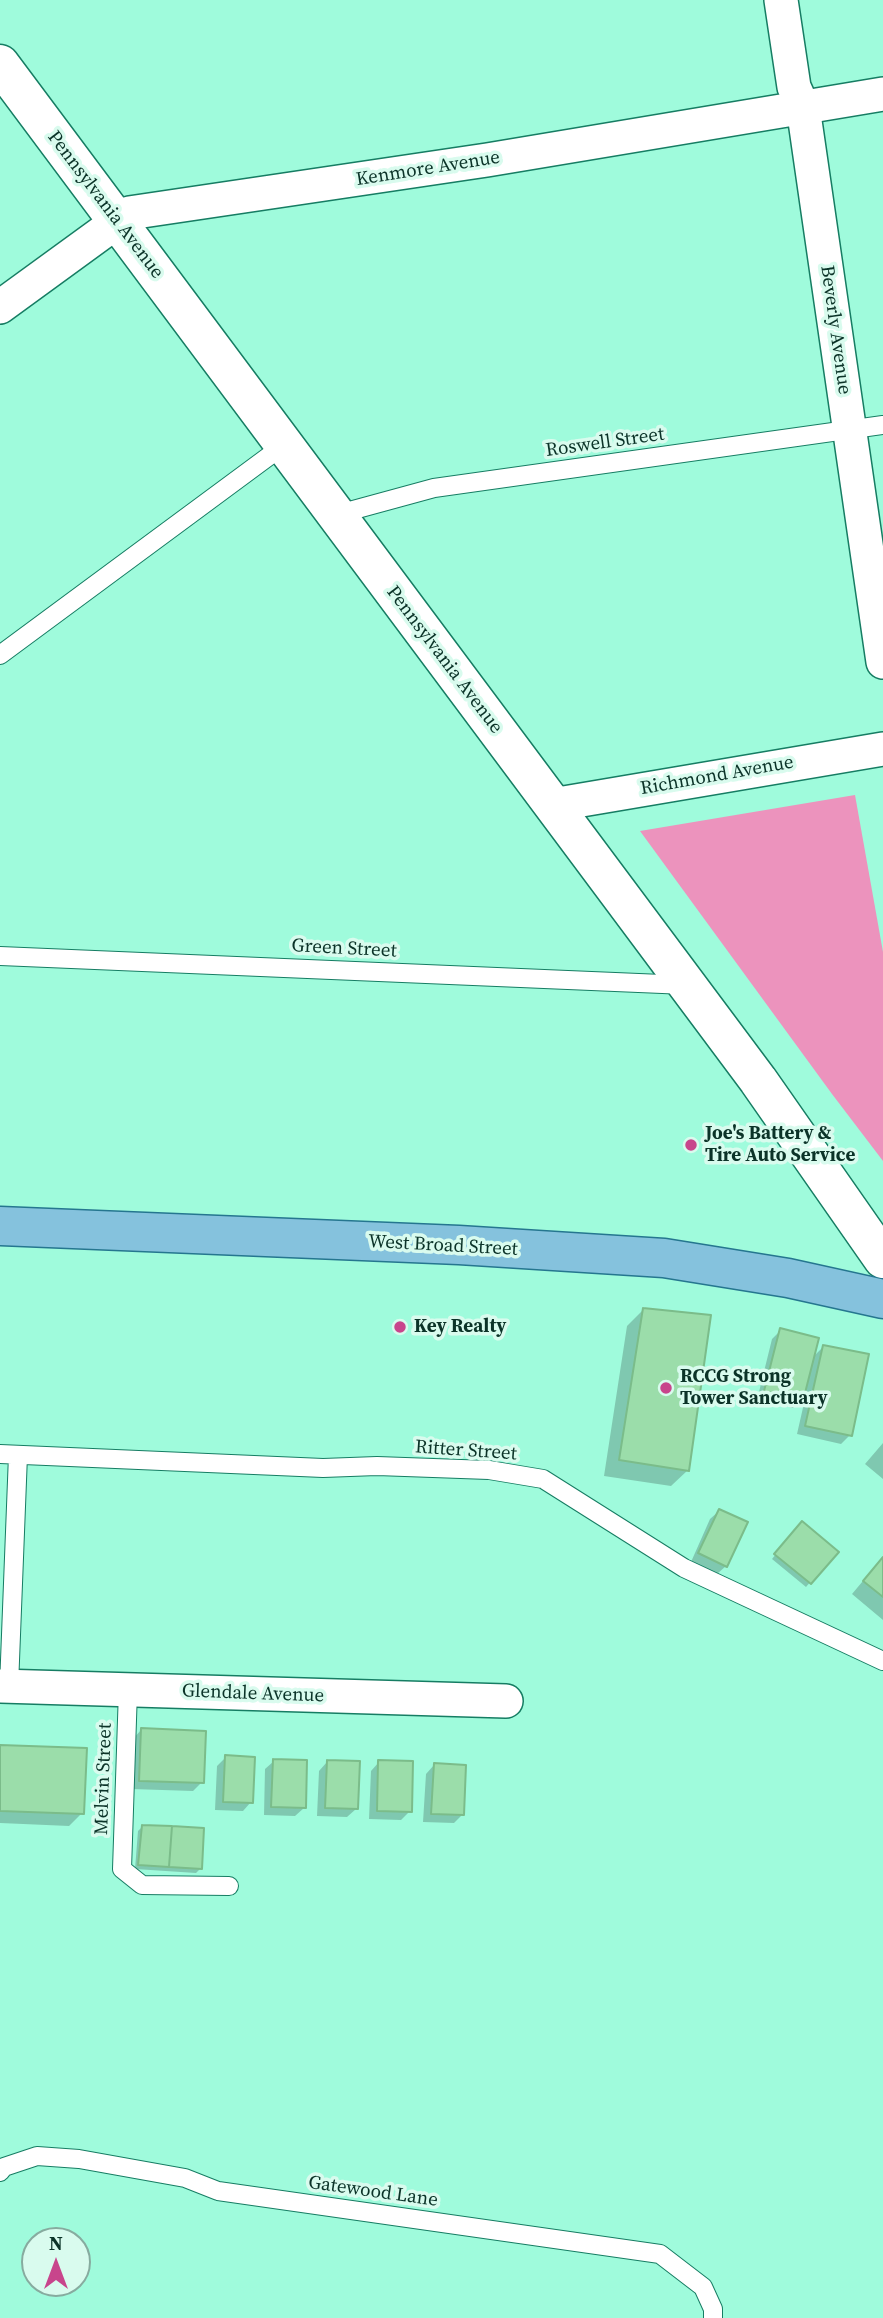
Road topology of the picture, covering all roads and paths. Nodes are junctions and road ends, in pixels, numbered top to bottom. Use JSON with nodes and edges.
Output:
{"nodes":[{"id":1,"x":781,"y":0,"type":"edge"},
{"id":2,"x":0,"y":64,"type":"edge"},
{"id":3,"x":883,"y":94,"type":"edge"},
{"id":4,"x":803,"y":107,"type":"junction"},
{"id":5,"x":116,"y":221,"type":"junction"},
{"id":6,"x":0,"y":307,"type":"edge"},
{"id":7,"x":883,"y":425,"type":"edge"},
{"id":8,"x":850,"y":430,"type":"junction"},
{"id":9,"x":284,"y":445,"type":"junction"},
{"id":10,"x":335,"y":514,"type":"junction"},
{"id":11,"x":0,"y":655,"type":"edge"},
{"id":12,"x":883,"y":662,"type":"edge"},
{"id":13,"x":883,"y":749,"type":"edge"},
{"id":14,"x":552,"y":805,"type":"junction"},
{"id":15,"x":0,"y":956,"type":"edge"},
{"id":16,"x":687,"y":985,"type":"junction"},
{"id":17,"x":0,"y":1226,"type":"edge"},
{"id":18,"x":883,"y":1259,"type":"edge"},
{"id":19,"x":883,"y":1299,"type":"edge"},
{"id":20,"x":9,"y":1454,"type":"edge"},
{"id":21,"x":883,"y":1661,"type":"edge"},
{"id":22,"x":5,"y":1686,"type":"edge"},
{"id":23,"x":128,"y":1690,"type":"junction"},
{"id":24,"x":506,"y":1701,"type":"dead end"},
{"id":25,"x":229,"y":1886,"type":"dead end"},
{"id":26,"x":0,"y":2172,"type":"edge"},
{"id":27,"x":713,"y":2318,"type":"edge"}],
"edges":[{"from":1,"to":4,"type":"street","name":"Beverly Avenue"},
{"from":2,"to":5,"type":"street","name":"Pennsylvania Avenue"},
{"from":3,"to":4,"type":"street","name":"Kenmore Avenue"},
{"from":4,"to":5,"type":"street","name":"Kenmore Avenue"},
{"from":4,"to":8,"type":"street","name":"Beverly Avenue"},
{"from":5,"to":6,"type":"street","name":"Kenmore Avenue"},
{"from":5,"to":9,"type":"street","name":"Pennsylvania Avenue"},
{"from":7,"to":8,"type":"lane","name":"Roswell Street"},
{"from":8,"to":10,"type":"lane","name":"Roswell Street"},
{"from":8,"to":12,"type":"street","name":"Beverly Avenue"},
{"from":9,"to":10,"type":"street","name":"Pennsylvania Avenue"},
{"from":9,"to":11,"type":"lane"},
{"from":10,"to":14,"type":"street","name":"Pennsylvania Avenue"},
{"from":13,"to":14,"type":"street","name":"Richmond Avenue"},
{"from":14,"to":16,"type":"street","name":"Pennsylvania Avenue"},
{"from":15,"to":16,"type":"lane","name":"Green Street"},
{"from":16,"to":18,"type":"street","name":"Pennsylvania Avenue"},
{"from":17,"to":19,"type":"main road","name":"West Broad Street"},
{"from":20,"to":21,"type":"lane","name":"Ritter Street"},
{"from":20,"to":22,"type":"lane"},
{"from":22,"to":23,"type":"street","name":"Glendale Avenue"},
{"from":23,"to":24,"type":"street","name":"Glendale Avenue"},
{"from":23,"to":25,"type":"lane","name":"Melvin Street"},
{"from":26,"to":27,"type":"lane","name":"Gatewood Lane"}]}
